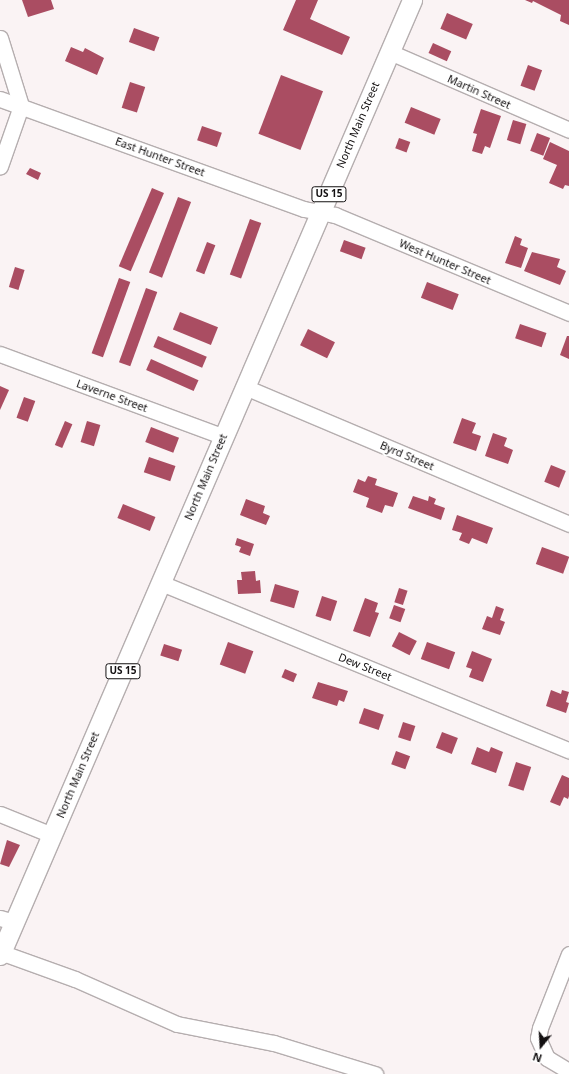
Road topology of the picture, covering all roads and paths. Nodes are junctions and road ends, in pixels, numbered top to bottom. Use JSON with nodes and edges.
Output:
{"nodes":[{"id":1,"x":412,"y":0,"type":"edge"},
{"id":2,"x":0,"y":38,"type":"edge"},
{"id":3,"x":390,"y":52,"type":"junction"},
{"id":4,"x":0,"y":99,"type":"edge"},
{"id":5,"x":21,"y":106,"type":"junction"},
{"id":6,"x":569,"y":130,"type":"edge"},
{"id":7,"x":0,"y":166,"type":"edge"},
{"id":8,"x":320,"y":213,"type":"junction"},
{"id":9,"x":569,"y":313,"type":"edge"},
{"id":10,"x":0,"y":354,"type":"edge"},
{"id":11,"x":245,"y":387,"type":"junction"},
{"id":12,"x":224,"y":437,"type":"junction"},
{"id":13,"x":569,"y":524,"type":"edge"},
{"id":14,"x":161,"y":583,"type":"junction"},
{"id":15,"x":569,"y":750,"type":"edge"},
{"id":16,"x":0,"y":814,"type":"edge"},
{"id":17,"x":52,"y":835,"type":"junction"},
{"id":18,"x":7,"y":920,"type":"edge"},
{"id":19,"x":0,"y":953,"type":"edge"},
{"id":20,"x":569,"y":954,"type":"edge"},
{"id":21,"x":569,"y":1071,"type":"edge"},
{"id":22,"x":375,"y":1074,"type":"edge"}],
"edges":[{"from":1,"to":3,"type":"main road","name":"North Main Street","number":"US 15"},
{"from":2,"to":5,"type":"street"},
{"from":3,"to":6,"type":"street","name":"Martin Street"},
{"from":3,"to":8,"type":"main road","name":"North Main Street","number":"US 15"},
{"from":4,"to":5,"type":"street","name":"East Hunter Street"},
{"from":5,"to":7,"type":"street"},
{"from":5,"to":8,"type":"street","name":"East Hunter Street"},
{"from":8,"to":9,"type":"street","name":"West Hunter Street"},
{"from":8,"to":11,"type":"main road","name":"North Main Street","number":"US 15"},
{"from":10,"to":12,"type":"street","name":"Laverne Street"},
{"from":11,"to":12,"type":"main road","name":"North Main Street","number":"US 15"},
{"from":11,"to":13,"type":"street","name":"Byrd Street"},
{"from":12,"to":14,"type":"main road","name":"North Main Street","number":"US 15"},
{"from":14,"to":15,"type":"street","name":"Dew Street"},
{"from":14,"to":17,"type":"main road","name":"North Main Street","number":"US 15"},
{"from":16,"to":17,"type":"street"},
{"from":17,"to":18,"type":"main road","name":"North Main Street","number":"US 15"},
{"from":18,"to":19,"type":"main road","name":"North Main Street","number":"US 15"},
{"from":19,"to":22,"type":"street"},
{"from":20,"to":21,"type":"street"}]}
